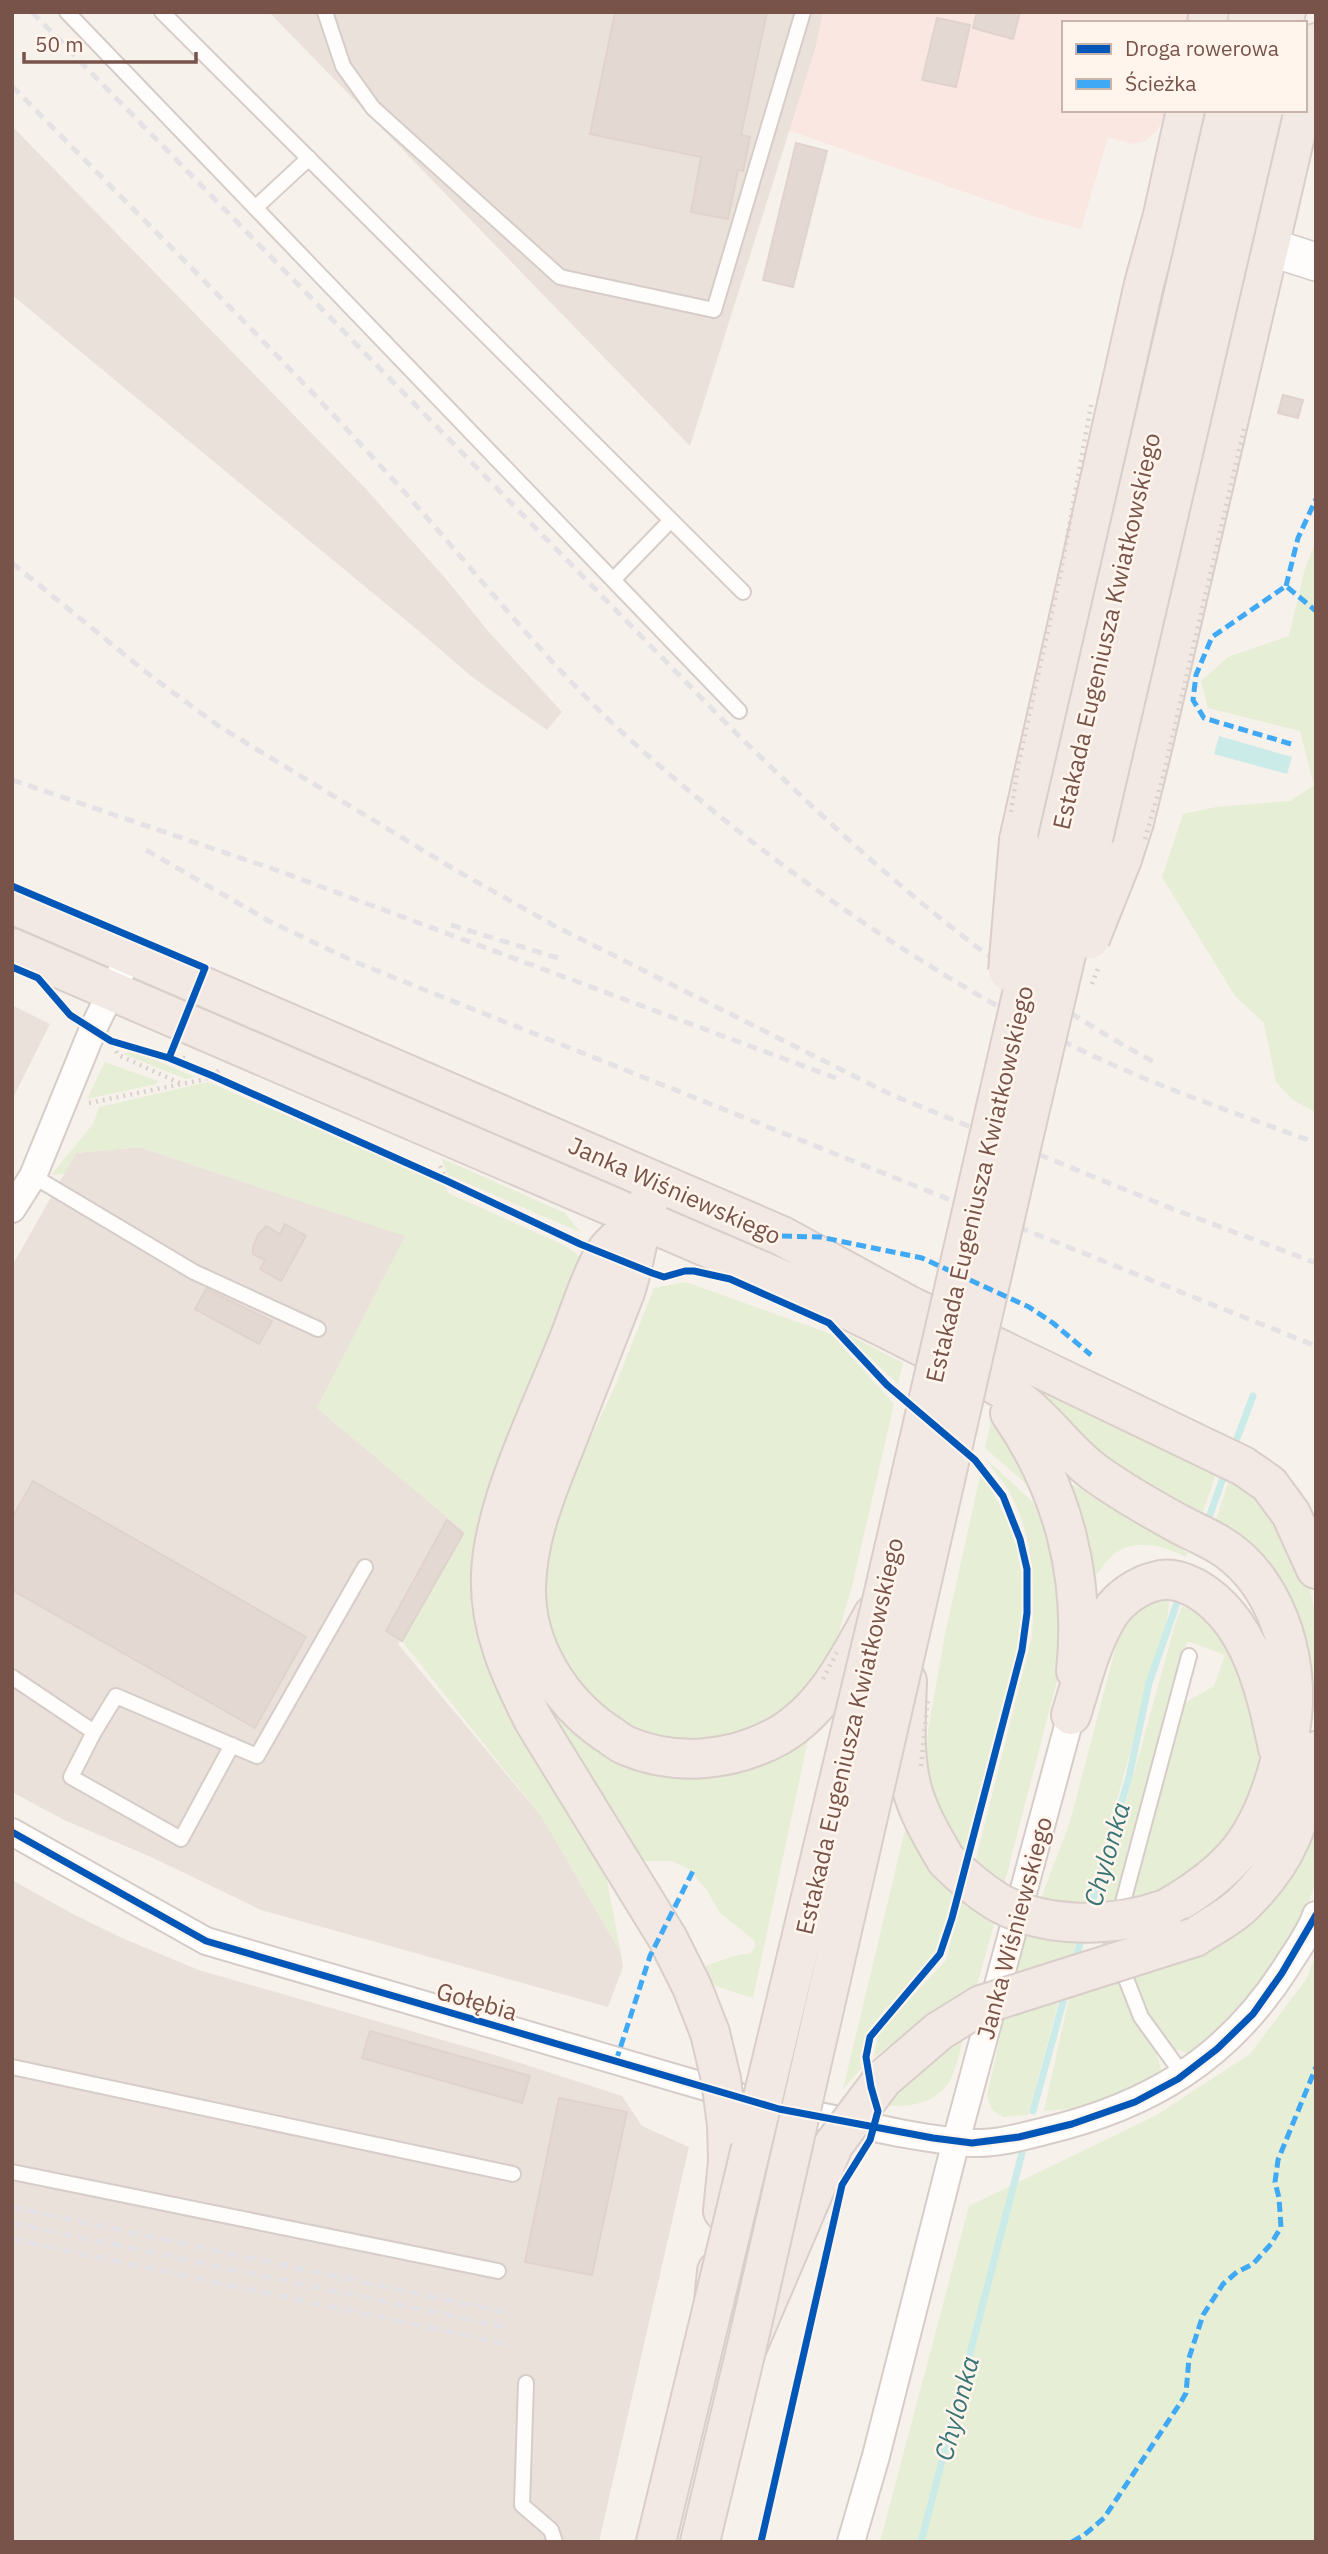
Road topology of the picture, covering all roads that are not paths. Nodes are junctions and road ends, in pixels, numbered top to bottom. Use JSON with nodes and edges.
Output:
{"nodes":[{"id":1,"x":67,"y":12,"type":"edge"},
{"id":2,"x":162,"y":12,"type":"edge"},
{"id":3,"x":325,"y":12,"type":"edge"},
{"id":4,"x":803,"y":12,"type":"edge"},
{"id":5,"x":1316,"y":43,"type":"edge"},
{"id":6,"x":1307,"y":81,"type":"edge"},
{"id":7,"x":1226,"y":112,"type":"edge"},
{"id":8,"x":1263,"y":112,"type":"edge"},
{"id":9,"x":1280,"y":112,"type":"edge"},
{"id":10,"x":1301,"y":112,"type":"edge"},
{"id":11,"x":1188,"y":120,"type":"edge"},
{"id":12,"x":309,"y":158,"type":"junction"},
{"id":13,"x":1288,"y":166,"type":"junction"},
{"id":14,"x":255,"y":208,"type":"junction"},
{"id":15,"x":1163,"y":215,"type":"junction"},
{"id":16,"x":1270,"y":247,"type":"junction"},
{"id":17,"x":1316,"y":262,"type":"edge"},
{"id":18,"x":671,"y":520,"type":"junction"},
{"id":19,"x":613,"y":580,"type":"junction"},
{"id":20,"x":743,"y":592,"type":"dead end"},
{"id":21,"x":739,"y":711,"type":"dead end"},
{"id":22,"x":12,"y":904,"type":"edge"},
{"id":23,"x":12,"y":948,"type":"edge"},
{"id":24,"x":130,"y":954,"type":"junction"},
{"id":25,"x":113,"y":991,"type":"junction"},
{"id":26,"x":1047,"y":1045,"type":"junction"},
{"id":27,"x":996,"y":1112,"type":"junction"},
{"id":28,"x":33,"y":1176,"type":"junction"},
{"id":29,"x":656,"y":1180,"type":"junction"},
{"id":30,"x":12,"y":1209,"type":"edge"},
{"id":31,"x":641,"y":1219,"type":"junction"},
{"id":32,"x":318,"y":1329,"type":"dead end"},
{"id":33,"x":971,"y":1372,"type":"junction"},
{"id":34,"x":1256,"y":1475,"type":"junction"},
{"id":35,"x":1316,"y":1517,"type":"edge"},
{"id":36,"x":365,"y":1567,"type":"dead end"},
{"id":37,"x":1316,"y":1569,"type":"edge"},
{"id":38,"x":883,"y":1597,"type":"junction"},
{"id":39,"x":907,"y":1647,"type":"junction"},
{"id":40,"x":1189,"y":1656,"type":"dead end"},
{"id":41,"x":12,"y":1677,"type":"edge"},
{"id":42,"x":1071,"y":1715,"type":"junction"},
{"id":43,"x":94,"y":1732,"type":"junction"},
{"id":44,"x":232,"y":1745,"type":"junction"},
{"id":45,"x":1298,"y":1756,"type":"edge"},
{"id":46,"x":12,"y":1832,"type":"edge"},
{"id":47,"x":1316,"y":1915,"type":"edge"},
{"id":48,"x":12,"y":2067,"type":"edge"},
{"id":49,"x":1183,"y":2075,"type":"junction"},
{"id":50,"x":956,"y":2141,"type":"junction"},
{"id":51,"x":12,"y":2172,"type":"edge"},
{"id":52,"x":513,"y":2174,"type":"dead end"},
{"id":53,"x":498,"y":2272,"type":"dead end"},
{"id":54,"x":714,"y":2302,"type":"junction"},
{"id":55,"x":746,"y":2350,"type":"junction"},
{"id":56,"x":526,"y":2383,"type":"dead end"},
{"id":57,"x":555,"y":2542,"type":"edge"},
{"id":58,"x":656,"y":2542,"type":"edge"},
{"id":59,"x":700,"y":2542,"type":"edge"},
{"id":60,"x":851,"y":2542,"type":"edge"}],
"edges":[{"from":1,"to":14,"type":"lane"},
{"from":2,"to":12,"type":"lane"},
{"from":3,"to":4,"type":"lane"},
{"from":5,"to":6,"type":"highway"},
{"from":7,"to":27,"type":"highway","name":"Estakada Eugeniusza Kwiatkowskiego","bridge":true},
{"from":8,"to":26,"type":"highway","name":"Estakada Eugeniusza Kwiatkowskiego","bridge":true},
{"from":9,"to":13,"type":"street"},
{"from":10,"to":13,"type":"highway"},
{"from":11,"to":15,"type":"highway"},
{"from":12,"to":14,"type":"lane"},
{"from":12,"to":18,"type":"lane"},
{"from":13,"to":16,"type":"highway"},
{"from":14,"to":19,"type":"lane"},
{"from":15,"to":16,"type":"main road"},
{"from":15,"to":27,"type":"highway","bridge":true},
{"from":16,"to":17,"type":"main road"},
{"from":16,"to":26,"type":"highway","bridge":true},
{"from":18,"to":19,"type":"lane"},
{"from":18,"to":20,"type":"lane"},
{"from":19,"to":21,"type":"lane"},
{"from":22,"to":24,"type":"highway","name":"Janka Wiśniewskiego"},
{"from":23,"to":25,"type":"highway","name":"Janka Wiśniewskiego"},
{"from":24,"to":25,"type":"street"},
{"from":24,"to":29,"type":"highway","name":"Janka Wiśniewskiego"},
{"from":25,"to":28,"type":"street"},
{"from":25,"to":31,"type":"highway","name":"Janka Wiśniewskiego"},
{"from":26,"to":39,"type":"highway","name":"Estakada Eugeniusza Kwiatkowskiego","bridge":true},
{"from":27,"to":38,"type":"highway","name":"Estakada Eugeniusza Kwiatkowskiego","bridge":true},
{"from":28,"to":30,"type":"street"},
{"from":28,"to":32,"type":"lane"},
{"from":29,"to":31,"type":"highway"},
{"from":29,"to":34,"type":"highway","name":"Janka Wiśniewskiego"},
{"from":31,"to":33,"type":"highway","name":"Janka Wiśniewskiego"},
{"from":31,"to":38,"type":"highway","bridge":true},
{"from":31,"to":54,"type":"highway","bridge":true},
{"from":33,"to":42,"type":"highway"},
{"from":33,"to":45,"type":"highway"},
{"from":34,"to":35,"type":"street","name":"Janka Wiśniewskiego"},
{"from":34,"to":37,"type":"highway"},
{"from":36,"to":44,"type":"lane"},
{"from":38,"to":54,"type":"highway","name":"Estakada Eugeniusza Kwiatkowskiego","bridge":true},
{"from":39,"to":45,"type":"highway","bridge":true},
{"from":39,"to":55,"type":"highway","name":"Estakada Eugeniusza Kwiatkowskiego","bridge":true},
{"from":40,"to":49,"type":"lane"},
{"from":41,"to":43,"type":"lane"},
{"from":42,"to":45,"type":"highway"},
{"from":42,"to":50,"type":"street","name":"Janka Wiśniewskiego"},
{"from":43,"to":44,"type":"lane"},
{"from":43,"to":44,"type":"lane"},
{"from":45,"to":55,"type":"highway","bridge":true},
{"from":46,"to":50,"type":"street","name":"Gołębia"},
{"from":47,"to":49,"type":"street"},
{"from":48,"to":52,"type":"lane"},
{"from":49,"to":50,"type":"street"},
{"from":50,"to":60,"type":"street","name":"Janka Wiśniewskiego"},
{"from":51,"to":53,"type":"lane"},
{"from":54,"to":58,"type":"highway","name":"Estakada Eugeniusza Kwiatkowskiego"},
{"from":55,"to":59,"type":"highway","name":"Estakada Eugeniusza Kwiatkowskiego"},
{"from":56,"to":57,"type":"lane"}]}
